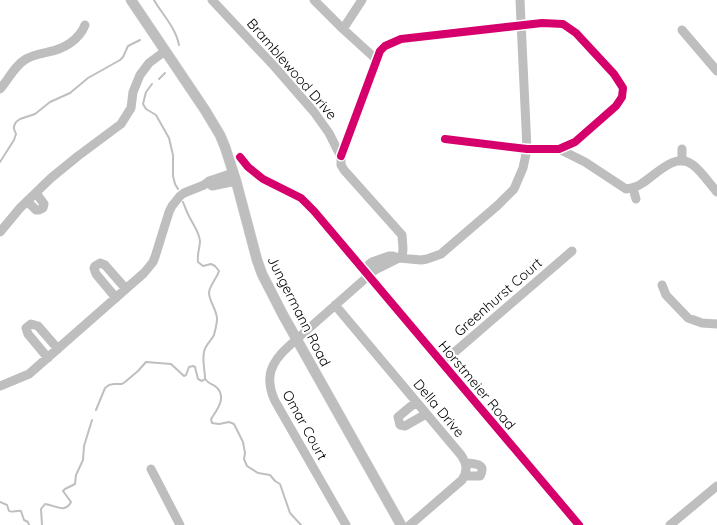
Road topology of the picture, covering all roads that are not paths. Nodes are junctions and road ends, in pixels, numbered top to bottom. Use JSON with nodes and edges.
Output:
{"nodes":[{"id":1,"x":131,"y":0,"type":"edge"},
{"id":2,"x":212,"y":0,"type":"edge"},
{"id":3,"x":314,"y":0,"type":"edge"},
{"id":4,"x":362,"y":0,"type":"edge"},
{"id":5,"x":520,"y":0,"type":"edge"},
{"id":6,"x":85,"y":25,"type":"dead end"},
{"id":7,"x":522,"y":25,"type":"junction"},
{"id":8,"x":343,"y":29,"type":"junction"},
{"id":9,"x":682,"y":30,"type":"dead end"},
{"id":10,"x":165,"y":51,"type":"junction"},
{"id":11,"x":377,"y":60,"type":"junction"},
{"id":12,"x":717,"y":71,"type":"edge"},
{"id":13,"x":0,"y":89,"type":"edge"},
{"id":14,"x":329,"y":134,"type":"junction"},
{"id":15,"x":348,"y":136,"type":"junction"},
{"id":16,"x":445,"y":139,"type":"dead end"},
{"id":17,"x":573,"y":143,"type":"junction"},
{"id":18,"x":527,"y":149,"type":"junction"},
{"id":19,"x":559,"y":149,"type":"junction"},
{"id":20,"x":682,"y":149,"type":"dead end"},
{"id":21,"x":341,"y":156,"type":"junction"},
{"id":22,"x":575,"y":158,"type":"junction"},
{"id":23,"x":682,"y":161,"type":"junction"},
{"id":24,"x":234,"y":177,"type":"junction"},
{"id":25,"x":633,"y":188,"type":"junction"},
{"id":26,"x":717,"y":192,"type":"edge"},
{"id":27,"x":36,"y":193,"type":"junction"},
{"id":28,"x":636,"y":199,"type":"dead end"},
{"id":29,"x":27,"y":201,"type":"junction"},
{"id":30,"x":0,"y":232,"type":"edge"},
{"id":31,"x":572,"y":251,"type":"dead end"},
{"id":32,"x":400,"y":258,"type":"junction"},
{"id":33,"x":356,"y":260,"type":"dead end"},
{"id":34,"x":366,"y":272,"type":"junction"},
{"id":35,"x":662,"y":285,"type":"dead end"},
{"id":36,"x":126,"y":289,"type":"junction"},
{"id":37,"x":116,"y":298,"type":"junction"},
{"id":38,"x":335,"y":305,"type":"junction"},
{"id":39,"x":717,"y":324,"type":"edge"},
{"id":40,"x":296,"y":340,"type":"junction"},
{"id":41,"x":58,"y":348,"type":"junction"},
{"id":42,"x":48,"y":358,"type":"junction"},
{"id":43,"x":442,"y":363,"type":"junction"},
{"id":44,"x":0,"y":386,"type":"edge"},
{"id":45,"x":416,"y":402,"type":"junction"},
{"id":46,"x":426,"y":414,"type":"junction"},
{"id":47,"x":466,"y":463,"type":"junction"},
{"id":48,"x":151,"y":469,"type":"dead end"},
{"id":49,"x":465,"y":476,"type":"junction"},
{"id":50,"x":717,"y":486,"type":"edge"},
{"id":51,"x":180,"y":525,"type":"edge"},
{"id":52,"x":346,"y":525,"type":"edge"},
{"id":53,"x":401,"y":525,"type":"edge"},
{"id":54,"x":410,"y":525,"type":"edge"},
{"id":55,"x":579,"y":525,"type":"edge"},
{"id":56,"x":670,"y":525,"type":"edge"}],
"edges":[{"from":1,"to":10,"type":"main road","name":"Jungermann Road"},
{"from":2,"to":14,"type":"street","name":"Bramblewood Drive"},
{"from":3,"to":8,"type":"street"},
{"from":4,"to":8,"type":"street"},
{"from":5,"to":7,"type":"street"},
{"from":6,"to":13,"type":"street"},
{"from":7,"to":11,"type":"street"},
{"from":7,"to":17,"type":"street"},
{"from":7,"to":18,"type":"street"},
{"from":8,"to":11,"type":"street"},
{"from":9,"to":12,"type":"street"},
{"from":10,"to":24,"type":"main road","name":"Jungermann Road"},
{"from":10,"to":27,"type":"street"},
{"from":11,"to":15,"type":"street"},
{"from":14,"to":15,"type":"street"},
{"from":14,"to":21,"type":"street","name":"Bramblewood Drive"},
{"from":15,"to":21,"type":"street"},
{"from":16,"to":18,"type":"street"},
{"from":17,"to":19,"type":"street"},
{"from":17,"to":22,"type":"street"},
{"from":18,"to":19,"type":"street"},
{"from":18,"to":32,"type":"street"},
{"from":19,"to":22,"type":"street"},
{"from":20,"to":23,"type":"street"},
{"from":21,"to":32,"type":"street","name":"Bramblewood Drive"},
{"from":22,"to":25,"type":"street"},
{"from":23,"to":25,"type":"street"},
{"from":23,"to":26,"type":"street"},
{"from":24,"to":36,"type":"street"},
{"from":24,"to":40,"type":"main road","name":"Jungermann Road"},
{"from":25,"to":28,"type":"street"},
{"from":27,"to":29,"type":"street"},
{"from":27,"to":29,"type":"street"},
{"from":29,"to":30,"type":"street"},
{"from":31,"to":43,"type":"street","name":"Greenhurst Court"},
{"from":32,"to":34,"type":"street","name":"Omar Court"},
{"from":33,"to":34,"type":"street","name":"Horstmeier Road"},
{"from":34,"to":38,"type":"street","name":"Omar Court"},
{"from":34,"to":43,"type":"street","name":"Horstmeier Road"},
{"from":35,"to":39,"type":"street"},
{"from":36,"to":37,"type":"street"},
{"from":36,"to":37,"type":"street"},
{"from":37,"to":41,"type":"street"},
{"from":38,"to":40,"type":"street","name":"Omar Court"},
{"from":38,"to":45,"type":"street","name":"Della Drive"},
{"from":40,"to":52,"type":"street","name":"Omar Court"},
{"from":40,"to":53,"type":"main road","name":"Jungermann Road"},
{"from":41,"to":42,"type":"street"},
{"from":41,"to":42,"type":"street"},
{"from":42,"to":44,"type":"street"},
{"from":43,"to":55,"type":"street","name":"Horstmeier Road"},
{"from":45,"to":46,"type":"street","name":"Della Drive"},
{"from":45,"to":46,"type":"street"},
{"from":46,"to":47,"type":"street","name":"Della Drive"},
{"from":47,"to":49,"type":"street"},
{"from":47,"to":49,"type":"street","name":"Della Drive"},
{"from":48,"to":51,"type":"street"},
{"from":49,"to":54,"type":"street"},
{"from":50,"to":56,"type":"street"}]}
